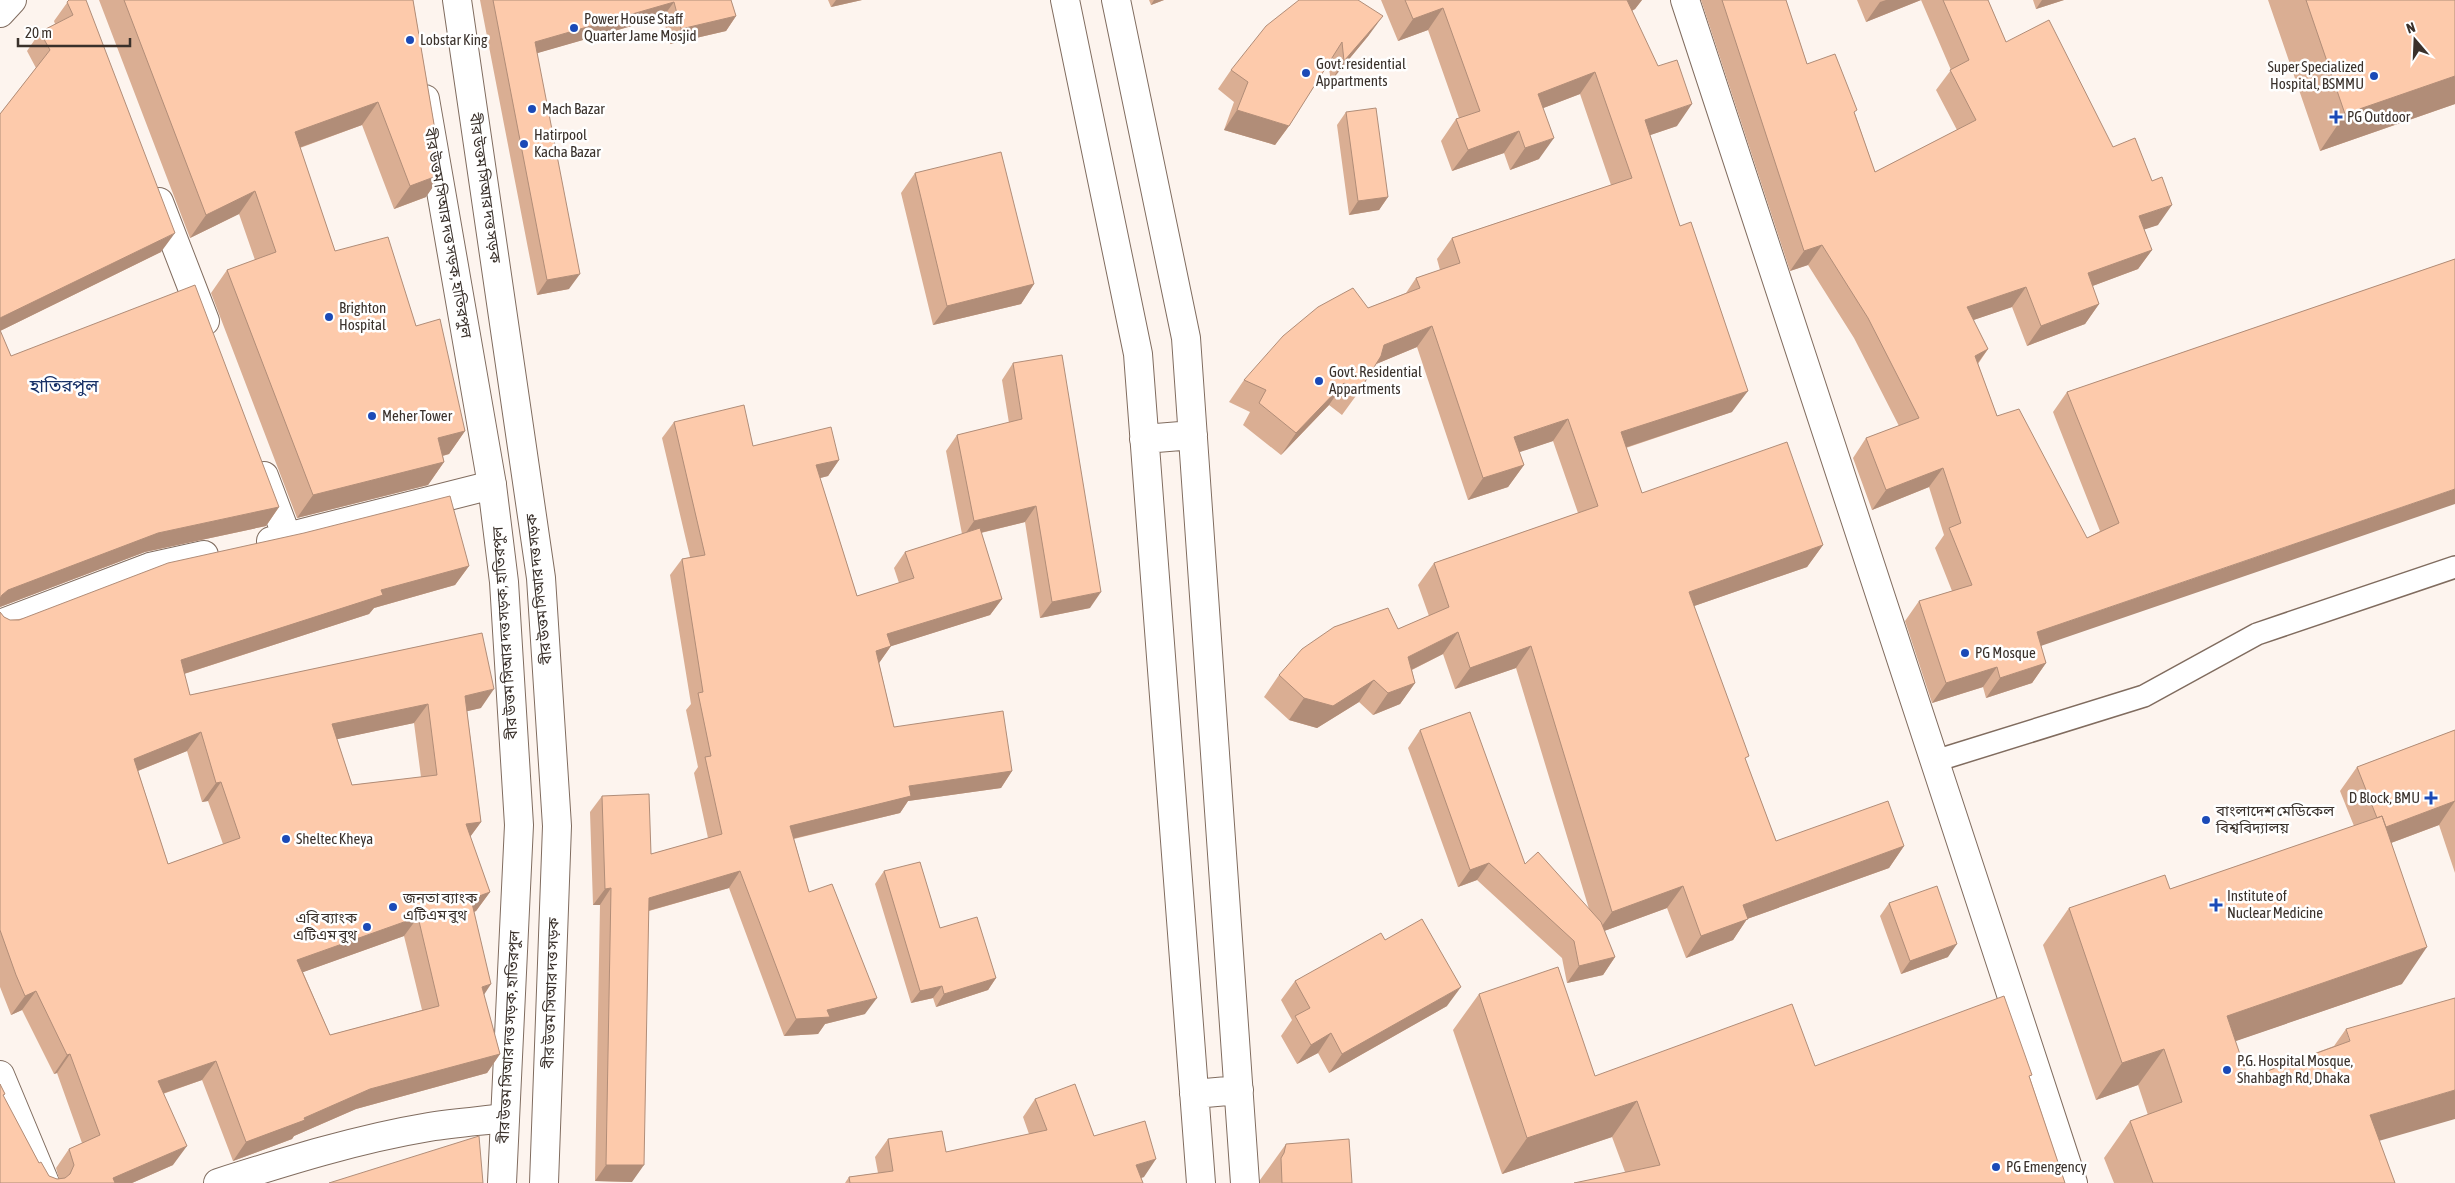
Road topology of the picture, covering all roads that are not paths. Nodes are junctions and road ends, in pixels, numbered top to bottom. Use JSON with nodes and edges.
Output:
{"nodes":[{"id":1,"x":457,"y":0,"type":"edge"},
{"id":2,"x":1065,"y":0,"type":"edge"},
{"id":3,"x":1116,"y":0,"type":"edge"},
{"id":4,"x":1686,"y":0,"type":"edge"},
{"id":5,"x":420,"y":70,"type":"edge"},
{"id":6,"x":149,"y":176,"type":"edge"},
{"id":7,"x":213,"y":343,"type":"edge"},
{"id":8,"x":1192,"y":435,"type":"junction"},
{"id":9,"x":1144,"y":439,"type":"junction"},
{"id":10,"x":255,"y":454,"type":"edge"},
{"id":11,"x":492,"y":485,"type":"junction"},
{"id":12,"x":287,"y":537,"type":"junction"},
{"id":13,"x":2455,"y":567,"type":"edge"},
{"id":14,"x":0,"y":624,"type":"edge"},
{"id":15,"x":549,"y":706,"type":"junction"},
{"id":16,"x":512,"y":710,"type":"junction"},
{"id":17,"x":1935,"y":761,"type":"junction"},
{"id":18,"x":0,"y":1075,"type":"edge"},
{"id":19,"x":1239,"y":1090,"type":"junction"},
{"id":20,"x":1194,"y":1094,"type":"junction"},
{"id":21,"x":505,"y":1118,"type":"junction"},
{"id":22,"x":45,"y":1183,"type":"edge"},
{"id":23,"x":218,"y":1183,"type":"edge"},
{"id":24,"x":502,"y":1183,"type":"edge"},
{"id":25,"x":544,"y":1183,"type":"edge"},
{"id":26,"x":1201,"y":1183,"type":"edge"},
{"id":27,"x":1245,"y":1183,"type":"edge"},
{"id":28,"x":2073,"y":1183,"type":"edge"}],
"edges":[{"from":1,"to":15,"type":"street","name":"বীর উত্তম সিআর দত্ত সড়ক"},
{"from":2,"to":9,"type":"street"},
{"from":3,"to":8,"type":"street"},
{"from":4,"to":17,"type":"street"},
{"from":5,"to":11,"type":"street","name":"বীর উত্তম সিআর দত্ত সড়ক, হাতিরপুল"},
{"from":6,"to":7,"type":"street"},
{"from":8,"to":9,"type":"street"},
{"from":8,"to":19,"type":"street"},
{"from":9,"to":20,"type":"street"},
{"from":10,"to":12,"type":"street"},
{"from":11,"to":12,"type":"street"},
{"from":11,"to":16,"type":"street","name":"বীর উত্তম সিআর দত্ত সড়ক, হাতিরপুল"},
{"from":12,"to":14,"type":"street"},
{"from":13,"to":17,"type":"lane"},
{"from":15,"to":16,"type":"street"},
{"from":15,"to":25,"type":"street","name":"বীর উত্তম সিআর দত্ত সড়ক"},
{"from":16,"to":21,"type":"street","name":"বীর উত্তম সিআর দত্ত সড়ক, হাতিরপুল"},
{"from":17,"to":28,"type":"street"},
{"from":18,"to":22,"type":"street"},
{"from":19,"to":20,"type":"street"},
{"from":19,"to":27,"type":"street"},
{"from":20,"to":26,"type":"street"},
{"from":21,"to":23,"type":"street"},
{"from":21,"to":24,"type":"street","name":"বীর উত্তম সিআর দত্ত সড়ক, হাতিরপুল"}]}
